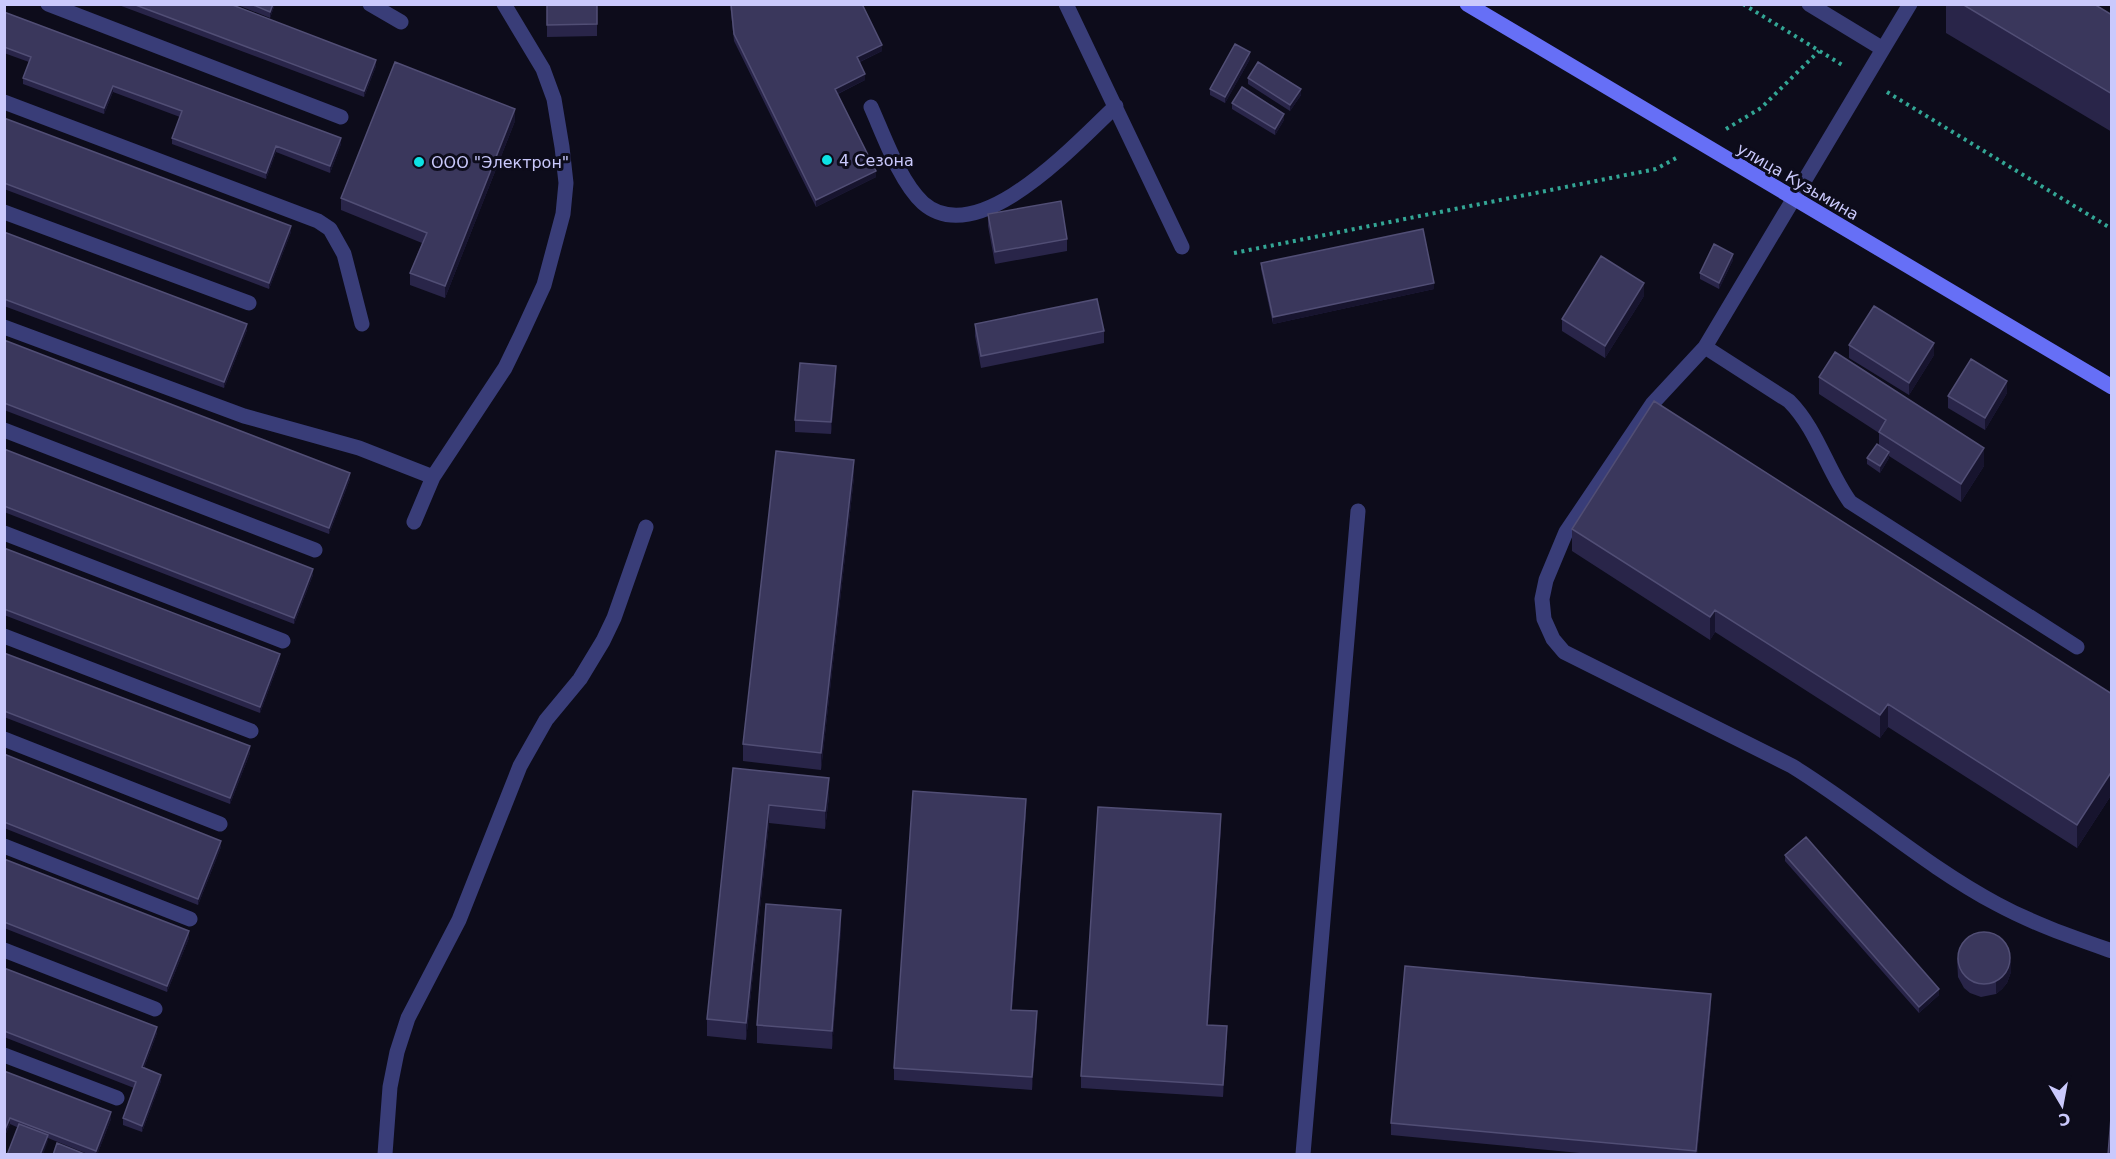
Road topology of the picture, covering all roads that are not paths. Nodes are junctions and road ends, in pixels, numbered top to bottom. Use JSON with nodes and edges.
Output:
{"nodes":[{"id":1,"x":48,"y":4,"type":"edge"},
{"id":2,"x":370,"y":4,"type":"edge"},
{"id":3,"x":504,"y":4,"type":"edge"},
{"id":4,"x":1066,"y":4,"type":"edge"},
{"id":5,"x":1467,"y":4,"type":"edge"},
{"id":6,"x":1809,"y":4,"type":"edge"},
{"id":7,"x":1910,"y":4,"type":"edge"},
{"id":8,"x":401,"y":22,"type":"dead end"},
{"id":9,"x":1883,"y":49,"type":"junction"},
{"id":10,"x":4,"y":102,"type":"edge"},
{"id":11,"x":1116,"y":106,"type":"junction"},
{"id":12,"x":871,"y":107,"type":"dead end"},
{"id":13,"x":341,"y":117,"type":"dead end"},
{"id":14,"x":1793,"y":198,"type":"junction"},
{"id":15,"x":4,"y":212,"type":"edge"},
{"id":16,"x":1182,"y":247,"type":"dead end"},
{"id":17,"x":249,"y":303,"type":"dead end"},
{"id":18,"x":362,"y":324,"type":"dead end"},
{"id":19,"x":4,"y":327,"type":"edge"},
{"id":20,"x":1704,"y":347,"type":"junction"},
{"id":21,"x":2112,"y":387,"type":"edge"},
{"id":22,"x":4,"y":430,"type":"edge"},
{"id":23,"x":433,"y":477,"type":"junction"},
{"id":24,"x":1358,"y":511,"type":"dead end"},
{"id":25,"x":414,"y":522,"type":"dead end"},
{"id":26,"x":646,"y":526,"type":"dead end"},
{"id":27,"x":4,"y":533,"type":"edge"},
{"id":28,"x":315,"y":550,"type":"dead end"},
{"id":29,"x":4,"y":636,"type":"edge"},
{"id":30,"x":283,"y":641,"type":"dead end"},
{"id":31,"x":2078,"y":647,"type":"dead end"},
{"id":32,"x":251,"y":731,"type":"dead end"},
{"id":33,"x":4,"y":739,"type":"edge"},
{"id":34,"x":220,"y":824,"type":"dead end"},
{"id":35,"x":4,"y":846,"type":"edge"},
{"id":36,"x":190,"y":919,"type":"dead end"},
{"id":37,"x":4,"y":950,"type":"edge"},
{"id":38,"x":2112,"y":951,"type":"edge"},
{"id":39,"x":155,"y":1009,"type":"dead end"},
{"id":40,"x":4,"y":1055,"type":"edge"},
{"id":41,"x":117,"y":1098,"type":"dead end"},
{"id":42,"x":385,"y":1155,"type":"edge"},
{"id":43,"x":1303,"y":1155,"type":"edge"}],
"edges":[{"from":1,"to":13,"type":"lane"},
{"from":2,"to":8,"type":"lane"},
{"from":3,"to":23,"type":"lane"},
{"from":4,"to":11,"type":"lane"},
{"from":5,"to":14,"type":"street","name":"улица Кузьмина"},
{"from":6,"to":9,"type":"lane"},
{"from":7,"to":9,"type":"lane"},
{"from":9,"to":14,"type":"lane"},
{"from":10,"to":18,"type":"lane"},
{"from":11,"to":12,"type":"lane"},
{"from":11,"to":16,"type":"lane"},
{"from":14,"to":20,"type":"lane"},
{"from":14,"to":21,"type":"street","name":"улица Кузьмина"},
{"from":15,"to":17,"type":"lane"},
{"from":19,"to":23,"type":"lane"},
{"from":20,"to":31,"type":"lane"},
{"from":20,"to":38,"type":"lane"},
{"from":22,"to":28,"type":"lane"},
{"from":23,"to":25,"type":"lane"},
{"from":24,"to":43,"type":"lane"},
{"from":26,"to":42,"type":"lane"},
{"from":27,"to":30,"type":"lane"},
{"from":29,"to":32,"type":"lane"},
{"from":33,"to":34,"type":"lane"},
{"from":35,"to":36,"type":"lane"},
{"from":37,"to":39,"type":"lane"},
{"from":40,"to":41,"type":"lane"}]}
